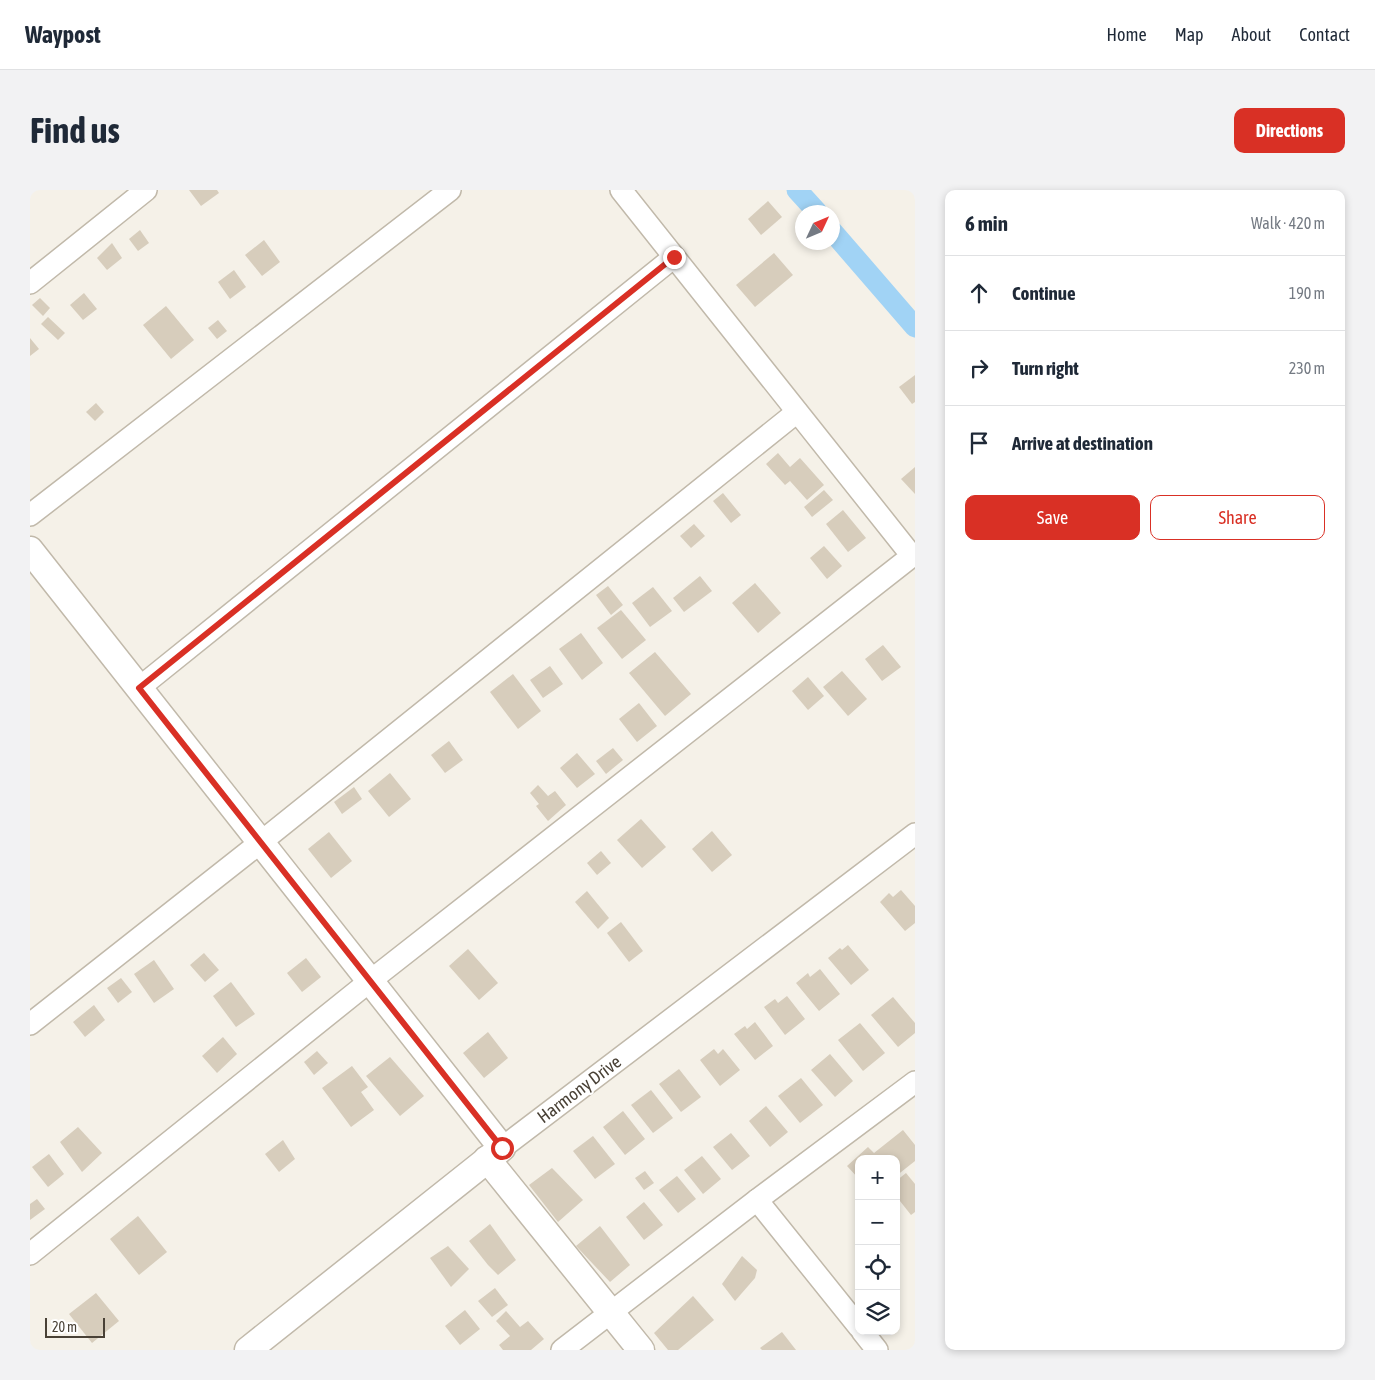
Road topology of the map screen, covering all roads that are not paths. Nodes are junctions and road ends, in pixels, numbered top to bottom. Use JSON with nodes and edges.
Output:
{"nodes":[{"id":1,"x":146,"y":190,"type":"edge"},
{"id":2,"x":450,"y":190,"type":"edge"},
{"id":3,"x":621,"y":190,"type":"edge"},
{"id":4,"x":674,"y":257,"type":"junction"},
{"id":5,"x":30,"y":283,"type":"edge"},
{"id":6,"x":797,"y":412,"type":"junction"},
{"id":7,"x":30,"y":515,"type":"edge"},
{"id":8,"x":30,"y":550,"type":"edge"},
{"id":9,"x":139,"y":688,"type":"junction"},
{"id":10,"x":915,"y":834,"type":"edge"},
{"id":11,"x":261,"y":842,"type":"junction"},
{"id":12,"x":370,"y":981,"type":"junction"},
{"id":13,"x":30,"y":1024,"type":"edge"},
{"id":14,"x":911,"y":1093,"type":"edge"},
{"id":15,"x":495,"y":1154,"type":"junction"},
{"id":16,"x":757,"y":1200,"type":"junction"},
{"id":17,"x":30,"y":1254,"type":"edge"},
{"id":18,"x":611,"y":1312,"type":"junction"},
{"id":19,"x":855,"y":1323,"type":"edge"},
{"id":20,"x":865,"y":1335,"type":"edge"},
{"id":21,"x":248,"y":1350,"type":"edge"},
{"id":22,"x":562,"y":1350,"type":"edge"},
{"id":23,"x":641,"y":1350,"type":"edge"},
{"id":24,"x":877,"y":1350,"type":"edge"}],
"edges":[{"from":1,"to":5,"type":"street"},
{"from":2,"to":7,"type":"street"},
{"from":3,"to":4,"type":"street"},
{"from":4,"to":6,"type":"street"},
{"from":4,"to":9,"type":"street"},
{"from":6,"to":11,"type":"street"},
{"from":6,"to":12,"type":"street"},
{"from":8,"to":9,"type":"street"},
{"from":9,"to":11,"type":"street"},
{"from":10,"to":15,"type":"street","name":"Harmony Drive"},
{"from":11,"to":12,"type":"street"},
{"from":11,"to":13,"type":"street"},
{"from":12,"to":15,"type":"street"},
{"from":12,"to":17,"type":"street"},
{"from":14,"to":16,"type":"street"},
{"from":15,"to":18,"type":"street"},
{"from":15,"to":21,"type":"street","name":"Harmony Drive"},
{"from":16,"to":18,"type":"street"},
{"from":16,"to":19,"type":"street"},
{"from":18,"to":22,"type":"street"},
{"from":18,"to":23,"type":"street"},
{"from":20,"to":24,"type":"street"}]}
